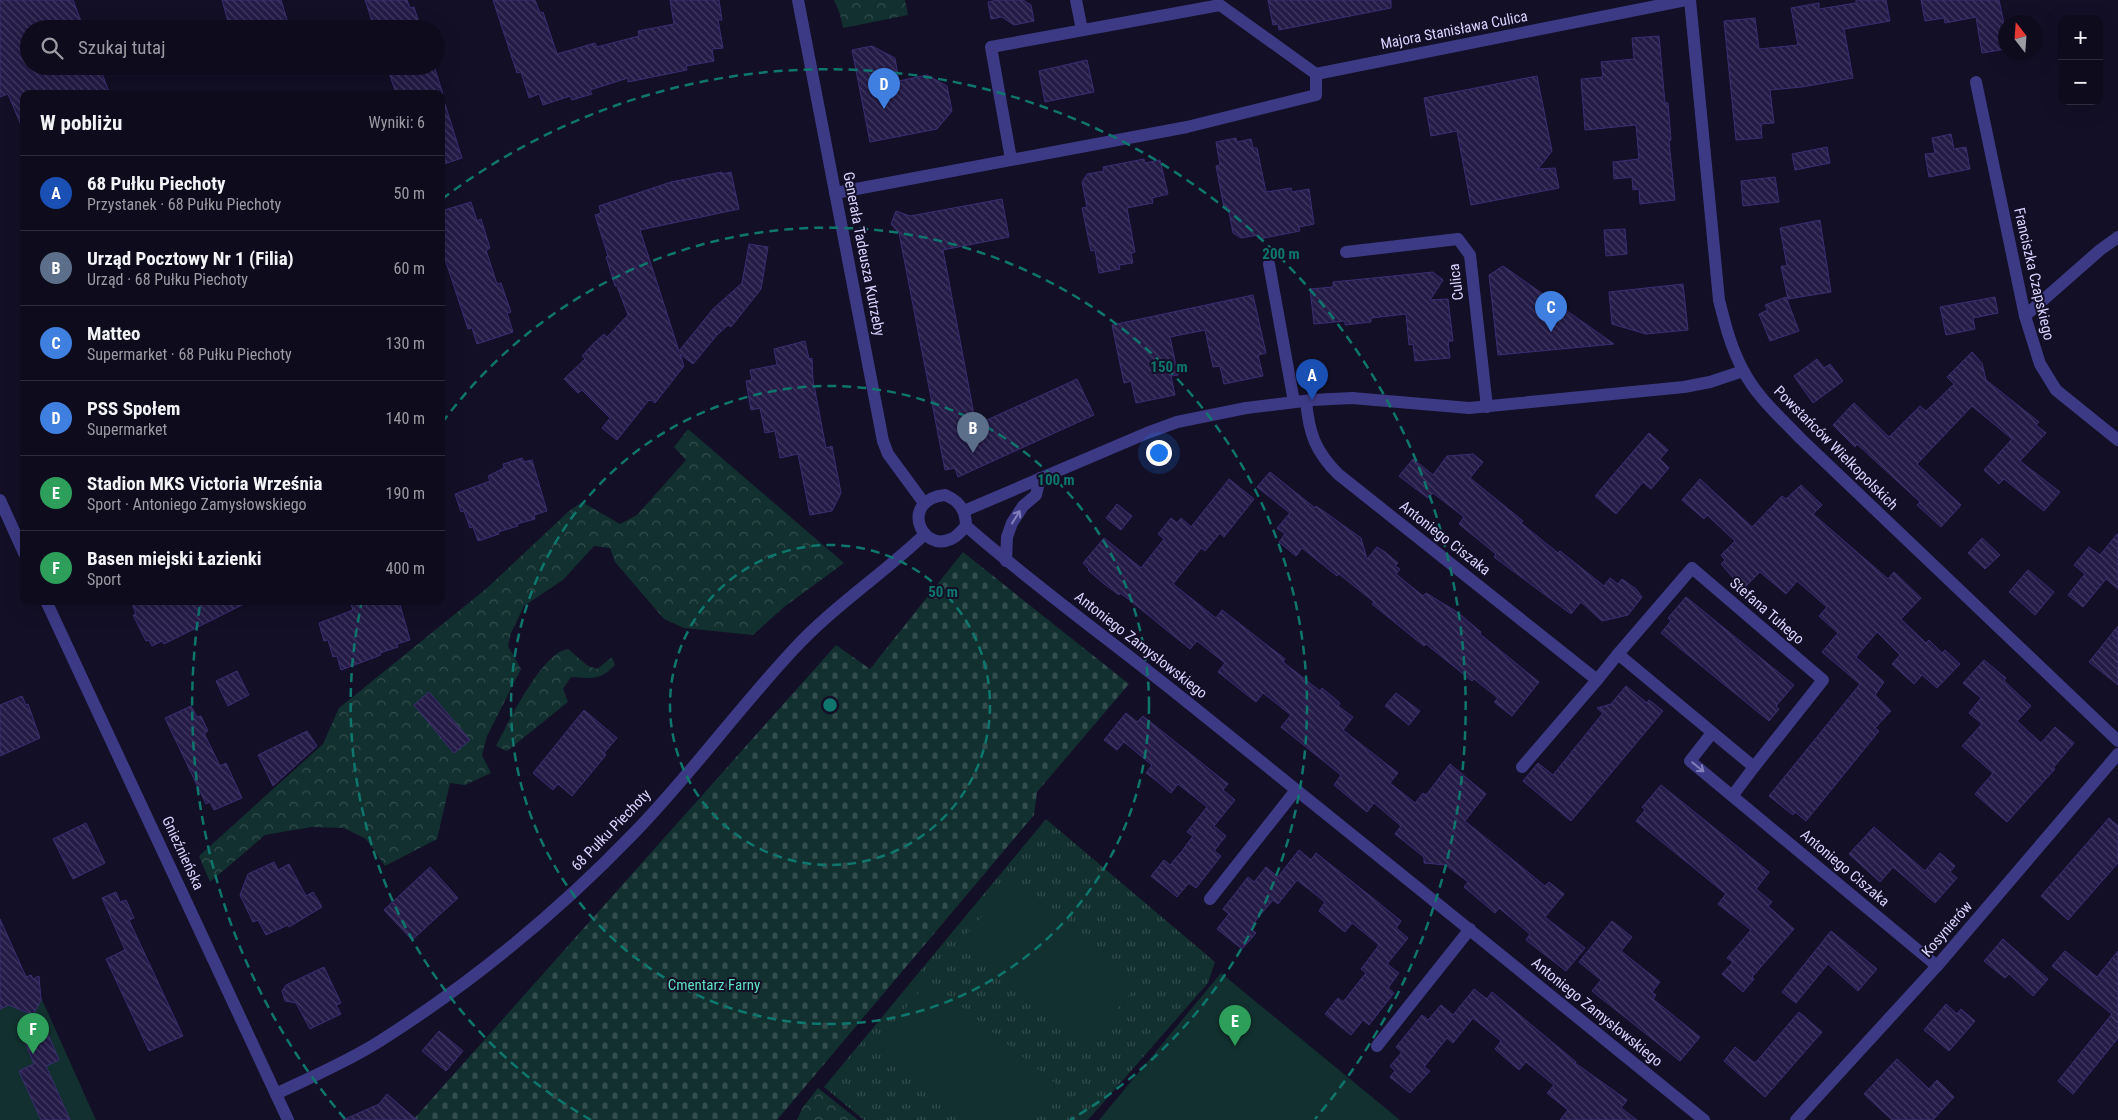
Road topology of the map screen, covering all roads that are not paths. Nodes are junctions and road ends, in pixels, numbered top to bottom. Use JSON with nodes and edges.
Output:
{"nodes":[{"id":1,"x":798,"y":0,"type":"edge"},
{"id":2,"x":1076,"y":0,"type":"edge"},
{"id":3,"x":1688,"y":0,"type":"edge"},
{"id":4,"x":1082,"y":30,"type":"junction"},
{"id":5,"x":1316,"y":74,"type":"junction"},
{"id":6,"x":1976,"y":82,"type":"dead end"},
{"id":7,"x":1012,"y":159,"type":"junction"},
{"id":8,"x":836,"y":192,"type":"junction"},
{"id":9,"x":2118,"y":237,"type":"edge"},
{"id":10,"x":1346,"y":252,"type":"dead end"},
{"id":11,"x":1269,"y":264,"type":"dead end"},
{"id":12,"x":2025,"y":316,"type":"junction"},
{"id":13,"x":1743,"y":371,"type":"junction"},
{"id":14,"x":1300,"y":402,"type":"junction"},
{"id":15,"x":1486,"y":407,"type":"junction"},
{"id":16,"x":2118,"y":440,"type":"edge"},
{"id":17,"x":1040,"y":478,"type":"junction"},
{"id":18,"x":0,"y":500,"type":"edge"},
{"id":19,"x":924,"y":503,"type":"junction"},
{"id":20,"x":964,"y":511,"type":"junction"},
{"id":21,"x":966,"y":526,"type":"junction"},
{"id":22,"x":925,"y":534,"type":"junction"},
{"id":23,"x":20,"y":544,"type":"edge"},
{"id":24,"x":1006,"y":561,"type":"junction"},
{"id":25,"x":48,"y":605,"type":"edge"},
{"id":26,"x":1618,"y":654,"type":"junction"},
{"id":27,"x":1597,"y":680,"type":"junction"},
{"id":28,"x":1712,"y":733,"type":"junction"},
{"id":29,"x":2118,"y":741,"type":"edge"},
{"id":30,"x":2118,"y":754,"type":"edge"},
{"id":31,"x":1754,"y":767,"type":"junction"},
{"id":32,"x":1522,"y":768,"type":"dead end"},
{"id":33,"x":1296,"y":790,"type":"junction"},
{"id":34,"x":1732,"y":795,"type":"junction"},
{"id":35,"x":1210,"y":899,"type":"dead end"},
{"id":36,"x":1470,"y":929,"type":"junction"},
{"id":37,"x":1937,"y":966,"type":"junction"},
{"id":38,"x":1377,"y":1046,"type":"dead end"},
{"id":39,"x":276,"y":1094,"type":"junction"},
{"id":40,"x":288,"y":1120,"type":"edge"},
{"id":41,"x":1704,"y":1120,"type":"edge"},
{"id":42,"x":1796,"y":1120,"type":"edge"}],
"edges":[{"from":1,"to":8,"type":"street","name":"Generała Tadeusza Kutrzeby"},
{"from":2,"to":4,"type":"street"},
{"from":3,"to":5,"type":"street","name":"Majora Stanisława Culica"},
{"from":3,"to":13,"type":"street","name":"Powstańców Wielkopolskich"},
{"from":4,"to":5,"type":"street"},
{"from":4,"to":7,"type":"street"},
{"from":5,"to":7,"type":"street"},
{"from":6,"to":12,"type":"street","name":"Franciszka Czapskiego"},
{"from":7,"to":8,"type":"street"},
{"from":8,"to":19,"type":"street","name":"Generała Tadeusza Kutrzeby"},
{"from":9,"to":12,"type":"street"},
{"from":10,"to":15,"type":"street","name":"Culica"},
{"from":11,"to":14,"type":"street","name":"Antoniego Ciszaka"},
{"from":12,"to":16,"type":"street","name":"Franciszka Czapskiego"},
{"from":13,"to":15,"type":"street"},
{"from":13,"to":29,"type":"street","name":"Powstańców Wielkopolskich"},
{"from":14,"to":15,"type":"street"},
{"from":14,"to":17,"type":"street"},
{"from":14,"to":27,"type":"street","name":"Antoniego Ciszaka"},
{"from":17,"to":20,"type":"street"},
{"from":24,"to":17,"type":"street","one_way":true},
{"from":18,"to":23,"type":"street"},
{"from":19,"to":20,"type":"street"},
{"from":19,"to":22,"type":"street"},
{"from":20,"to":21,"type":"street"},
{"from":21,"to":22,"type":"street"},
{"from":21,"to":24,"type":"street","name":"Antoniego Zamysłowskiego"},
{"from":22,"to":39,"type":"street","name":"68 Pułku Piechoty"},
{"from":24,"to":33,"type":"street","name":"Antoniego Zamysłowskiego"},
{"from":25,"to":39,"type":"street","name":"Gnieźnieńska"},
{"from":26,"to":27,"type":"street"},
{"from":26,"to":28,"type":"street"},
{"from":26,"to":31,"type":"street","name":"Stefana Tuhego"},
{"from":27,"to":32,"type":"street"},
{"from":28,"to":31,"type":"street"},
{"from":28,"to":34,"type":"street","name":"Antoniego Ciszaka","one_way":true},
{"from":30,"to":37,"type":"street","name":"Kosynierów"},
{"from":31,"to":34,"type":"street"},
{"from":33,"to":35,"type":"street"},
{"from":33,"to":36,"type":"street","name":"Antoniego Zamysłowskiego"},
{"from":34,"to":37,"type":"street","name":"Antoniego Ciszaka"},
{"from":36,"to":38,"type":"street"},
{"from":36,"to":41,"type":"street","name":"Antoniego Zamysłowskiego"},
{"from":37,"to":42,"type":"street","name":"Kosynierów"},
{"from":39,"to":40,"type":"street","name":"Gnieźnieńska"}]}
